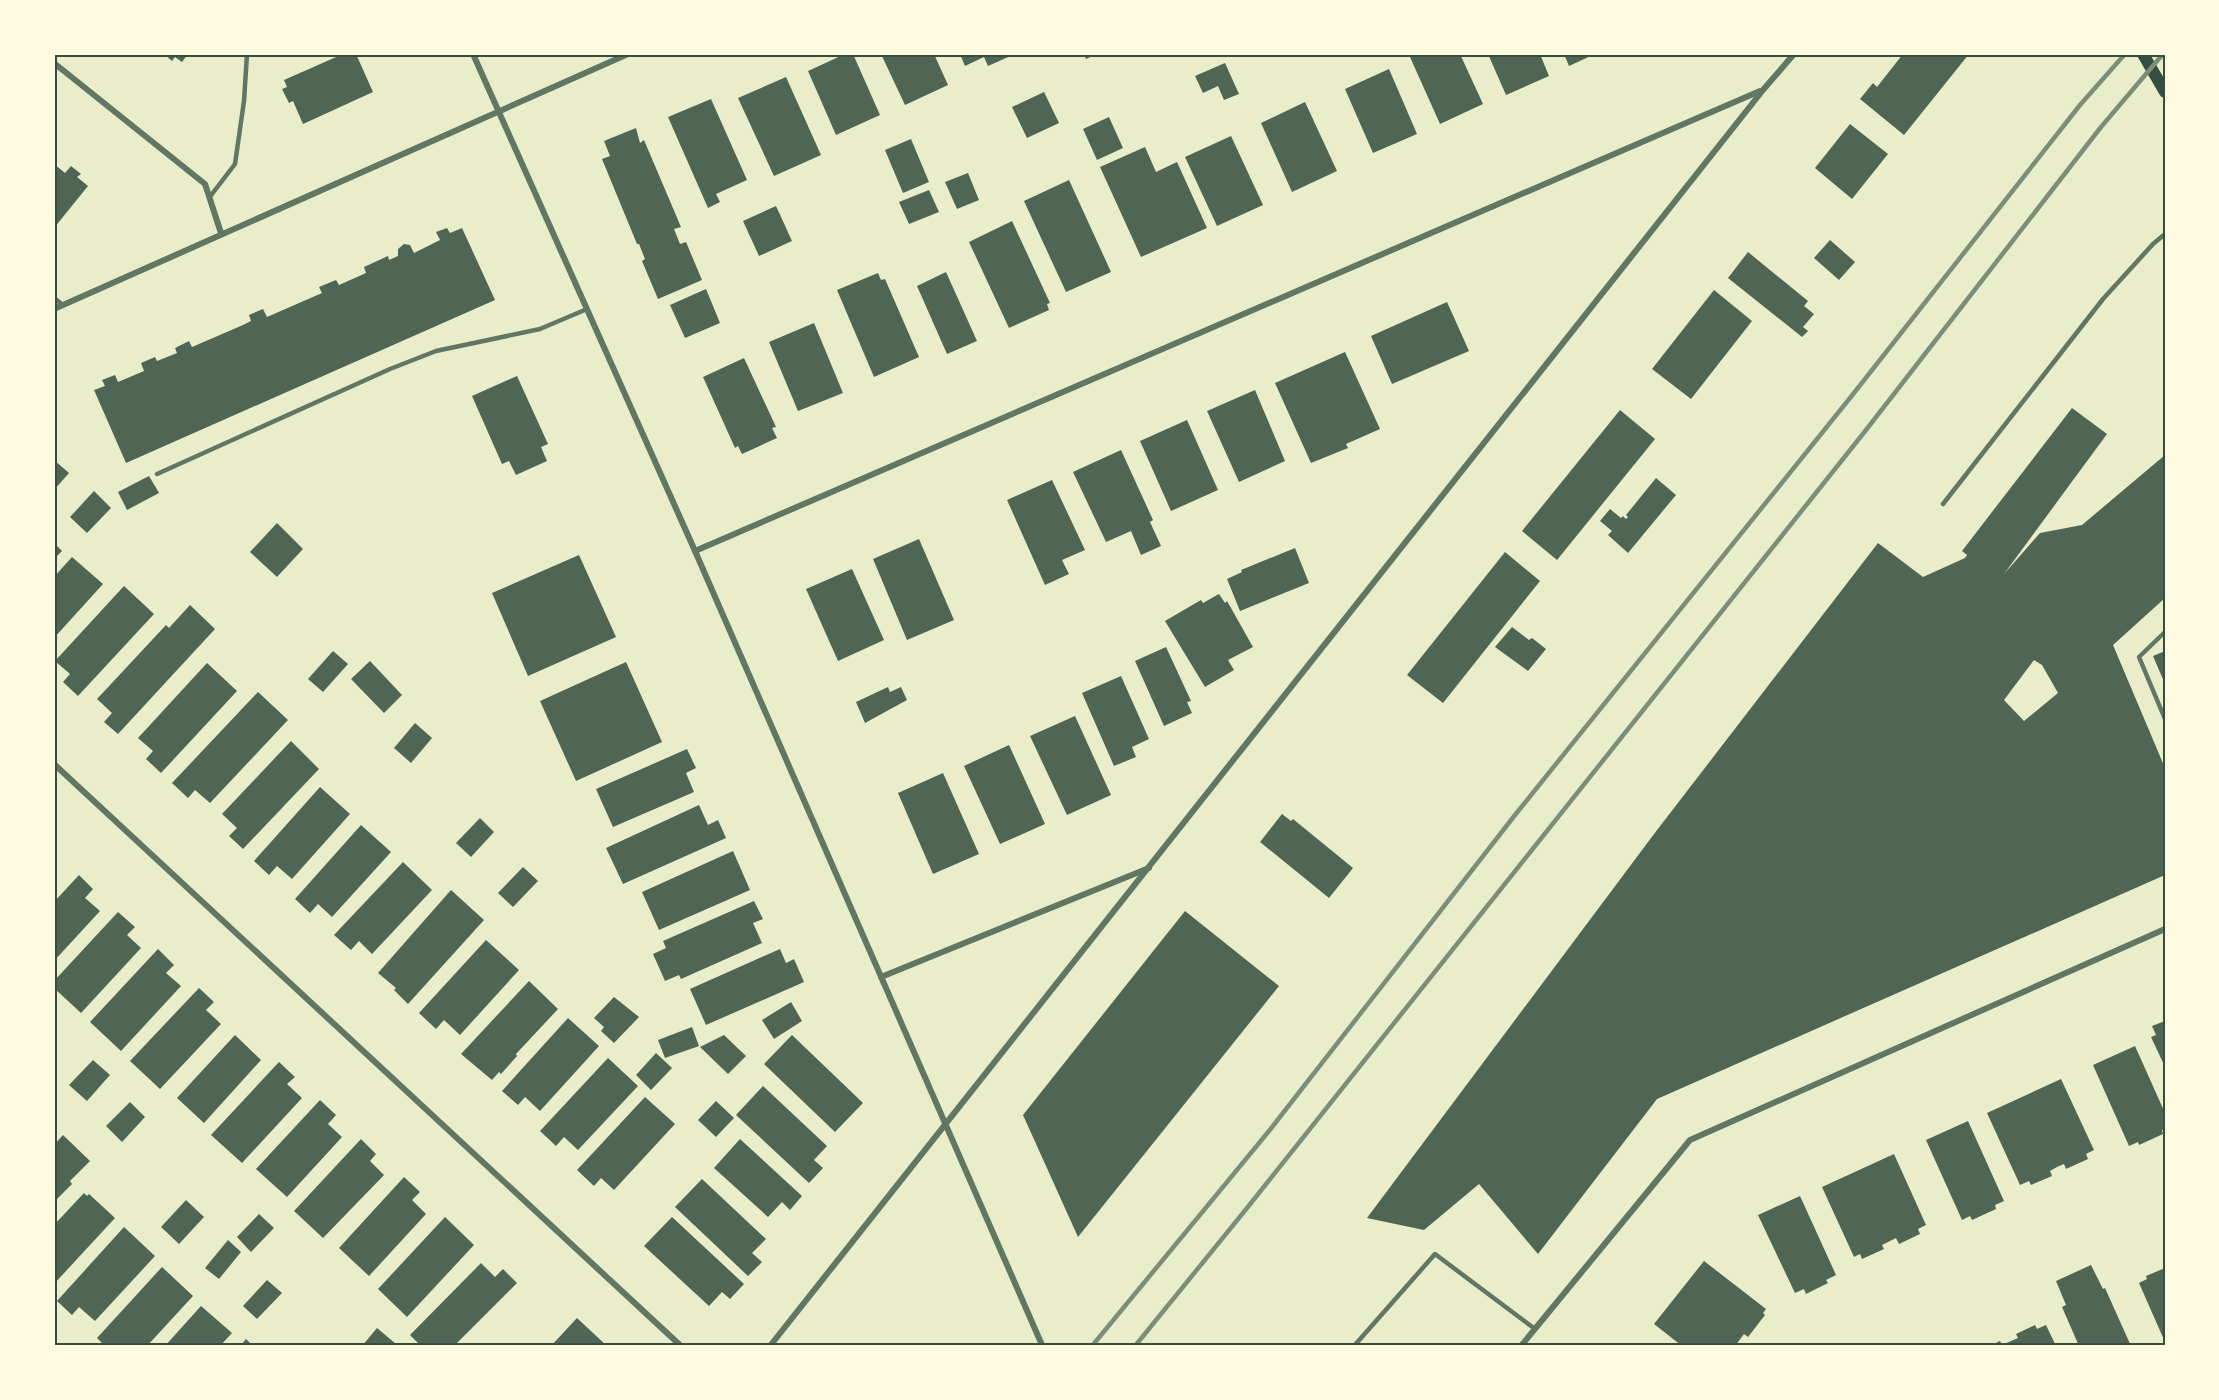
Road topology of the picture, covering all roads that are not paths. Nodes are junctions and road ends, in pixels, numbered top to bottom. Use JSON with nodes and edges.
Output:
{"nodes":[{"id":1,"x":247,"y":54,"type":"edge"},
{"id":2,"x":473,"y":54,"type":"edge"},
{"id":3,"x":628,"y":54,"type":"edge"},
{"id":4,"x":1794,"y":54,"type":"edge"},
{"id":5,"x":2143,"y":54,"type":"edge"},
{"id":6,"x":54,"y":63,"type":"edge"},
{"id":7,"x":1763,"y":90,"type":"junction"},
{"id":8,"x":2165,"y":92,"type":"edge"},
{"id":9,"x":499,"y":111,"type":"junction"},
{"id":10,"x":208,"y":198,"type":"junction"},
{"id":11,"x":220,"y":233,"type":"junction"},
{"id":12,"x":2165,"y":234,"type":"edge"},
{"id":13,"x":54,"y":298,"type":"edge"},
{"id":14,"x":63,"y":305,"type":"junction"},
{"id":15,"x":54,"y":309,"type":"edge"},
{"id":16,"x":587,"y":309,"type":"junction"},
{"id":17,"x":157,"y":474,"type":"dead end"},
{"id":18,"x":1943,"y":504,"type":"dead end"},
{"id":19,"x":695,"y":551,"type":"junction"},
{"id":20,"x":2165,"y":632,"type":"edge"},
{"id":21,"x":2165,"y":719,"type":"edge"},
{"id":22,"x":54,"y":764,"type":"edge"},
{"id":23,"x":1149,"y":868,"type":"junction"},
{"id":24,"x":2165,"y":929,"type":"edge"},
{"id":25,"x":881,"y":977,"type":"junction"},
{"id":26,"x":946,"y":1125,"type":"junction"},
{"id":27,"x":1535,"y":1329,"type":"junction"},
{"id":28,"x":1042,"y":1345,"type":"edge"},
{"id":29,"x":681,"y":1346,"type":"edge"},
{"id":30,"x":770,"y":1346,"type":"edge"},
{"id":31,"x":1354,"y":1346,"type":"edge"},
{"id":32,"x":1521,"y":1346,"type":"edge"}],
"edges":[{"from":1,"to":10,"type":"lane"},
{"from":2,"to":9,"type":"street"},
{"from":3,"to":9,"type":"street"},
{"from":4,"to":7,"type":"street"},
{"from":5,"to":8,"type":"main road"},
{"from":6,"to":10,"type":"street"},
{"from":7,"to":19,"type":"street"},
{"from":7,"to":23,"type":"street"},
{"from":9,"to":11,"type":"street"},
{"from":9,"to":16,"type":"street"},
{"from":10,"to":11,"type":"street"},
{"from":11,"to":14,"type":"street"},
{"from":12,"to":18,"type":"lane"},
{"from":13,"to":14,"type":"lane"},
{"from":14,"to":15,"type":"street"},
{"from":16,"to":17,"type":"lane"},
{"from":16,"to":19,"type":"street"},
{"from":19,"to":25,"type":"street"},
{"from":20,"to":21,"type":"lane"},
{"from":22,"to":29,"type":"street"},
{"from":23,"to":25,"type":"street"},
{"from":23,"to":26,"type":"street"},
{"from":24,"to":27,"type":"street"},
{"from":25,"to":26,"type":"street"},
{"from":26,"to":28,"type":"street"},
{"from":26,"to":30,"type":"street"},
{"from":27,"to":31,"type":"lane"},
{"from":27,"to":32,"type":"street"}]}
